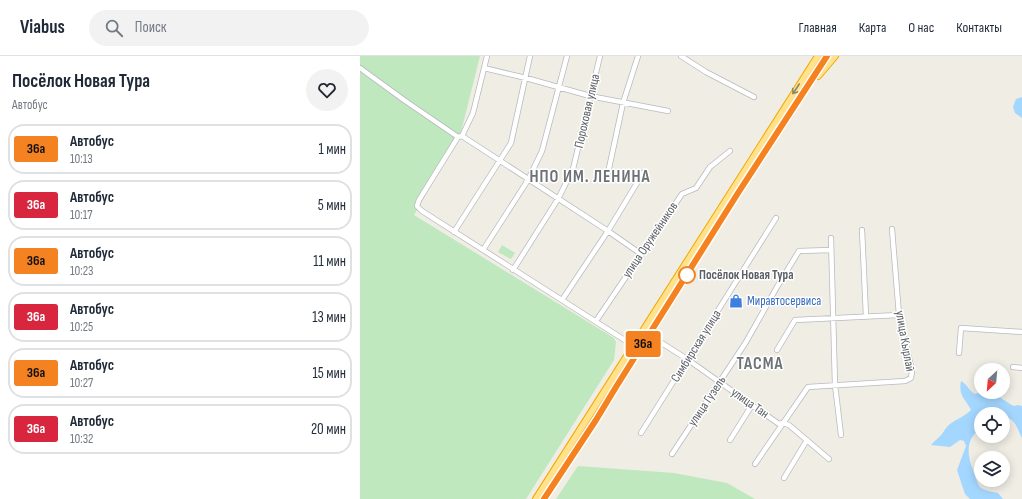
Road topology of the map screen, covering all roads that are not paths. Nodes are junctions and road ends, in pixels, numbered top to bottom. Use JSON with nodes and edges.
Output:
{"nodes":[{"id":1,"x":487,"y":56,"type":"edge"},
{"id":2,"x":530,"y":56,"type":"edge"},
{"id":3,"x":567,"y":56,"type":"edge"},
{"id":4,"x":600,"y":56,"type":"edge"},
{"id":5,"x":638,"y":56,"type":"edge"},
{"id":6,"x":681,"y":56,"type":"edge"},
{"id":7,"x":818,"y":56,"type":"edge"},
{"id":8,"x":827,"y":56,"type":"edge"},
{"id":9,"x":835,"y":56,"type":"edge"},
{"id":10,"x":360,"y":68,"type":"edge"},
{"id":11,"x":484,"y":68,"type":"junction"},
{"id":12,"x":526,"y":78,"type":"junction"},
{"id":13,"x":559,"y":88,"type":"junction"},
{"id":14,"x":802,"y":95,"type":"junction"},
{"id":15,"x":590,"y":96,"type":"junction"},
{"id":16,"x":754,"y":97,"type":"dead end"},
{"id":17,"x":623,"y":103,"type":"junction"},
{"id":18,"x":668,"y":111,"type":"dead end"},
{"id":19,"x":460,"y":136,"type":"junction"},
{"id":20,"x":730,"y":151,"type":"dead end"},
{"id":21,"x":499,"y":161,"type":"junction"},
{"id":22,"x":608,"y":173,"type":"dead end"},
{"id":23,"x":642,"y":173,"type":"dead end"},
{"id":24,"x":528,"y":180,"type":"junction"},
{"id":25,"x":558,"y":199,"type":"junction"},
{"id":26,"x":776,"y":218,"type":"dead end"},
{"id":27,"x":892,"y":229,"type":"dead end"},
{"id":28,"x":862,"y":230,"type":"dead end"},
{"id":29,"x":608,"y":231,"type":"junction"},
{"id":30,"x":454,"y":232,"type":"junction"},
{"id":31,"x":831,"y":238,"type":"dead end"},
{"id":32,"x":483,"y":250,"type":"junction"},
{"id":33,"x":831,"y":250,"type":"junction"},
{"id":34,"x":641,"y":254,"type":"junction"},
{"id":35,"x":513,"y":270,"type":"junction"},
{"id":36,"x":562,"y":300,"type":"junction"},
{"id":37,"x":899,"y":315,"type":"junction"},
{"id":38,"x":866,"y":316,"type":"junction"},
{"id":39,"x":833,"y":319,"type":"junction"},
{"id":40,"x":596,"y":322,"type":"junction"},
{"id":41,"x":1022,"y":332,"type":"edge"},
{"id":42,"x":649,"y":335,"type":"junction"},
{"id":43,"x":634,"y":346,"type":"junction"},
{"id":44,"x":777,"y":350,"type":"dead end"},
{"id":45,"x":959,"y":353,"type":"dead end"},
{"id":46,"x":687,"y":359,"type":"junction"},
{"id":47,"x":1013,"y":368,"type":"dead end"},
{"id":48,"x":1022,"y":368,"type":"edge"},
{"id":49,"x":720,"y":383,"type":"junction"},
{"id":50,"x":835,"y":386,"type":"junction"},
{"id":51,"x":752,"y":405,"type":"junction"},
{"id":52,"x":783,"y":423,"type":"junction"},
{"id":53,"x":641,"y":434,"type":"dead end"},
{"id":54,"x":840,"y":435,"type":"dead end"},
{"id":55,"x":730,"y":440,"type":"dead end"},
{"id":56,"x":807,"y":440,"type":"junction"},
{"id":57,"x":672,"y":454,"type":"dead end"},
{"id":58,"x":829,"y":459,"type":"dead end"},
{"id":59,"x":564,"y":462,"type":"junction"},
{"id":60,"x":755,"y":464,"type":"dead end"},
{"id":61,"x":784,"y":478,"type":"dead end"},
{"id":62,"x":536,"y":499,"type":"edge"},
{"id":63,"x":544,"y":499,"type":"edge"}],
"edges":[{"from":1,"to":11,"type":"street"},
{"from":2,"to":12,"type":"street"},
{"from":3,"to":13,"type":"street"},
{"from":4,"to":15,"type":"street","name":"Пороховая улица"},
{"from":5,"to":17,"type":"street"},
{"from":6,"to":16,"type":"street"},
{"from":7,"to":43,"type":"highway","one_way":true},
{"from":8,"to":14,"type":"highway"},
{"from":9,"to":14,"type":"highway"},
{"from":10,"to":19,"type":"street"},
{"from":11,"to":12,"type":"street"},
{"from":11,"to":19,"type":"street"},
{"from":12,"to":13,"type":"street"},
{"from":12,"to":21,"type":"street"},
{"from":13,"to":15,"type":"street"},
{"from":13,"to":24,"type":"street"},
{"from":14,"to":42,"type":"highway"},
{"from":15,"to":17,"type":"street"},
{"from":15,"to":25,"type":"street","name":"Пороховая улица"},
{"from":17,"to":18,"type":"street"},
{"from":17,"to":22,"type":"street"},
{"from":19,"to":21,"type":"street"},
{"from":19,"to":30,"type":"street"},
{"from":20,"to":34,"type":"street","name":"улица Оружейников"},
{"from":21,"to":24,"type":"street"},
{"from":21,"to":30,"type":"street"},
{"from":23,"to":29,"type":"street"},
{"from":24,"to":25,"type":"street"},
{"from":24,"to":32,"type":"street"},
{"from":25,"to":29,"type":"street"},
{"from":25,"to":35,"type":"street","name":"Пороховая улица"},
{"from":26,"to":46,"type":"street","name":"Симбирская улица"},
{"from":27,"to":37,"type":"street","name":"улица Кырлай"},
{"from":28,"to":38,"type":"street"},
{"from":29,"to":34,"type":"street"},
{"from":29,"to":36,"type":"street"},
{"from":30,"to":32,"type":"street"},
{"from":31,"to":33,"type":"street"},
{"from":32,"to":35,"type":"street"},
{"from":33,"to":39,"type":"street"},
{"from":33,"to":49,"type":"street","name":"улица Гузель"},
{"from":34,"to":40,"type":"street","name":"улица Оружейников"},
{"from":35,"to":36,"type":"street"},
{"from":36,"to":40,"type":"street"},
{"from":37,"to":38,"type":"street"},
{"from":37,"to":50,"type":"street","name":"улица Кырлай"},
{"from":38,"to":39,"type":"street"},
{"from":39,"to":44,"type":"street"},
{"from":39,"to":50,"type":"street"},
{"from":40,"to":43,"type":"street"},
{"from":41,"to":45,"type":"street"},
{"from":42,"to":46,"type":"street","name":"улица Тан"},
{"from":42,"to":59,"type":"highway"},
{"from":43,"to":59,"type":"highway"},
{"from":46,"to":49,"type":"street","name":"улица Тан"},
{"from":46,"to":53,"type":"street","name":"Симбирская улица"},
{"from":47,"to":48,"type":"street"},
{"from":49,"to":51,"type":"street","name":"улица Тан"},
{"from":49,"to":57,"type":"street","name":"улица Гузель"},
{"from":50,"to":52,"type":"street","name":"улица Кырлай"},
{"from":50,"to":54,"type":"street"},
{"from":51,"to":52,"type":"street","name":"улица Тан"},
{"from":51,"to":55,"type":"street"},
{"from":52,"to":56,"type":"street","name":"улица Тан"},
{"from":52,"to":60,"type":"street"},
{"from":56,"to":58,"type":"street","name":"улица Тан"},
{"from":56,"to":61,"type":"street"},
{"from":59,"to":62,"type":"highway"},
{"from":59,"to":63,"type":"highway"}]}
